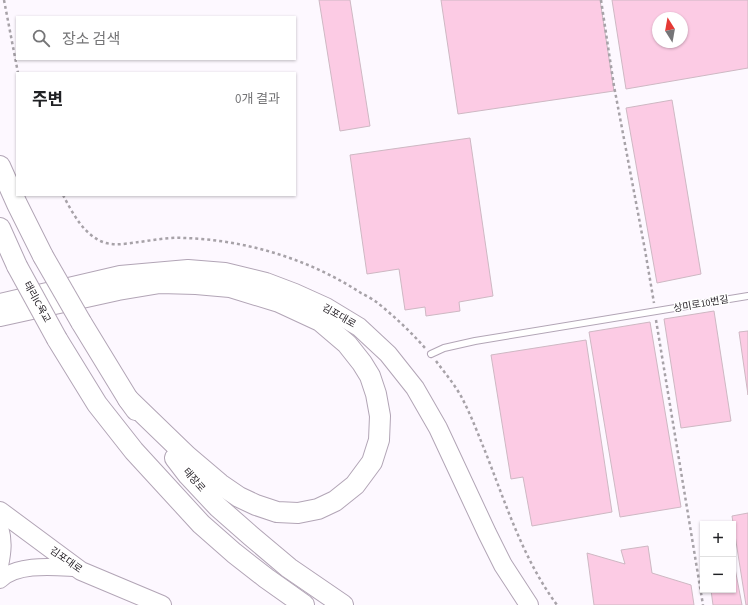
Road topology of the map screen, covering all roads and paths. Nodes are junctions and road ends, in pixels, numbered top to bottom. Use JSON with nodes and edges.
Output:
{"nodes":[{"id":1,"x":4,"y":0,"type":"edge"},
{"id":2,"x":18,"y":72,"type":"edge"},
{"id":3,"x":0,"y":166,"type":"edge"},
{"id":4,"x":0,"y":228,"type":"edge"},
{"id":5,"x":748,"y":296,"type":"edge"},
{"id":6,"x":0,"y":303,"type":"edge"},
{"id":7,"x":0,"y":316,"type":"edge"},
{"id":8,"x":431,"y":354,"type":"dead end"},
{"id":9,"x":128,"y":399,"type":"junction"},
{"id":10,"x":0,"y":511,"type":"edge"},
{"id":11,"x":0,"y":527,"type":"edge"},
{"id":12,"x":0,"y":566,"type":"edge"},
{"id":13,"x":76,"y":568,"type":"junction"},
{"id":14,"x":0,"y":580,"type":"edge"},
{"id":15,"x":162,"y":605,"type":"edge"},
{"id":16,"x":304,"y":605,"type":"edge"},
{"id":17,"x":343,"y":605,"type":"edge"},
{"id":18,"x":528,"y":605,"type":"edge"}],
"edges":[{"from":1,"to":2,"type":"path"},
{"from":3,"to":9,"type":"main road","name":"태장로","bridge":true},
{"from":4,"to":16,"type":"main road","name":"태리IC육교","bridge":true},
{"from":5,"to":8,"type":"lane","name":"상미로10번길"},
{"from":6,"to":18,"type":"main road","name":"김포대로"},
{"from":7,"to":9,"type":"main road"},
{"from":9,"to":17,"type":"main road","name":"태장로"},
{"from":10,"to":13,"type":"main road","name":"김포대로"},
{"from":11,"to":12,"type":"street"},
{"from":13,"to":14,"type":"street"},
{"from":13,"to":15,"type":"main road","name":"김포대로"}]}
